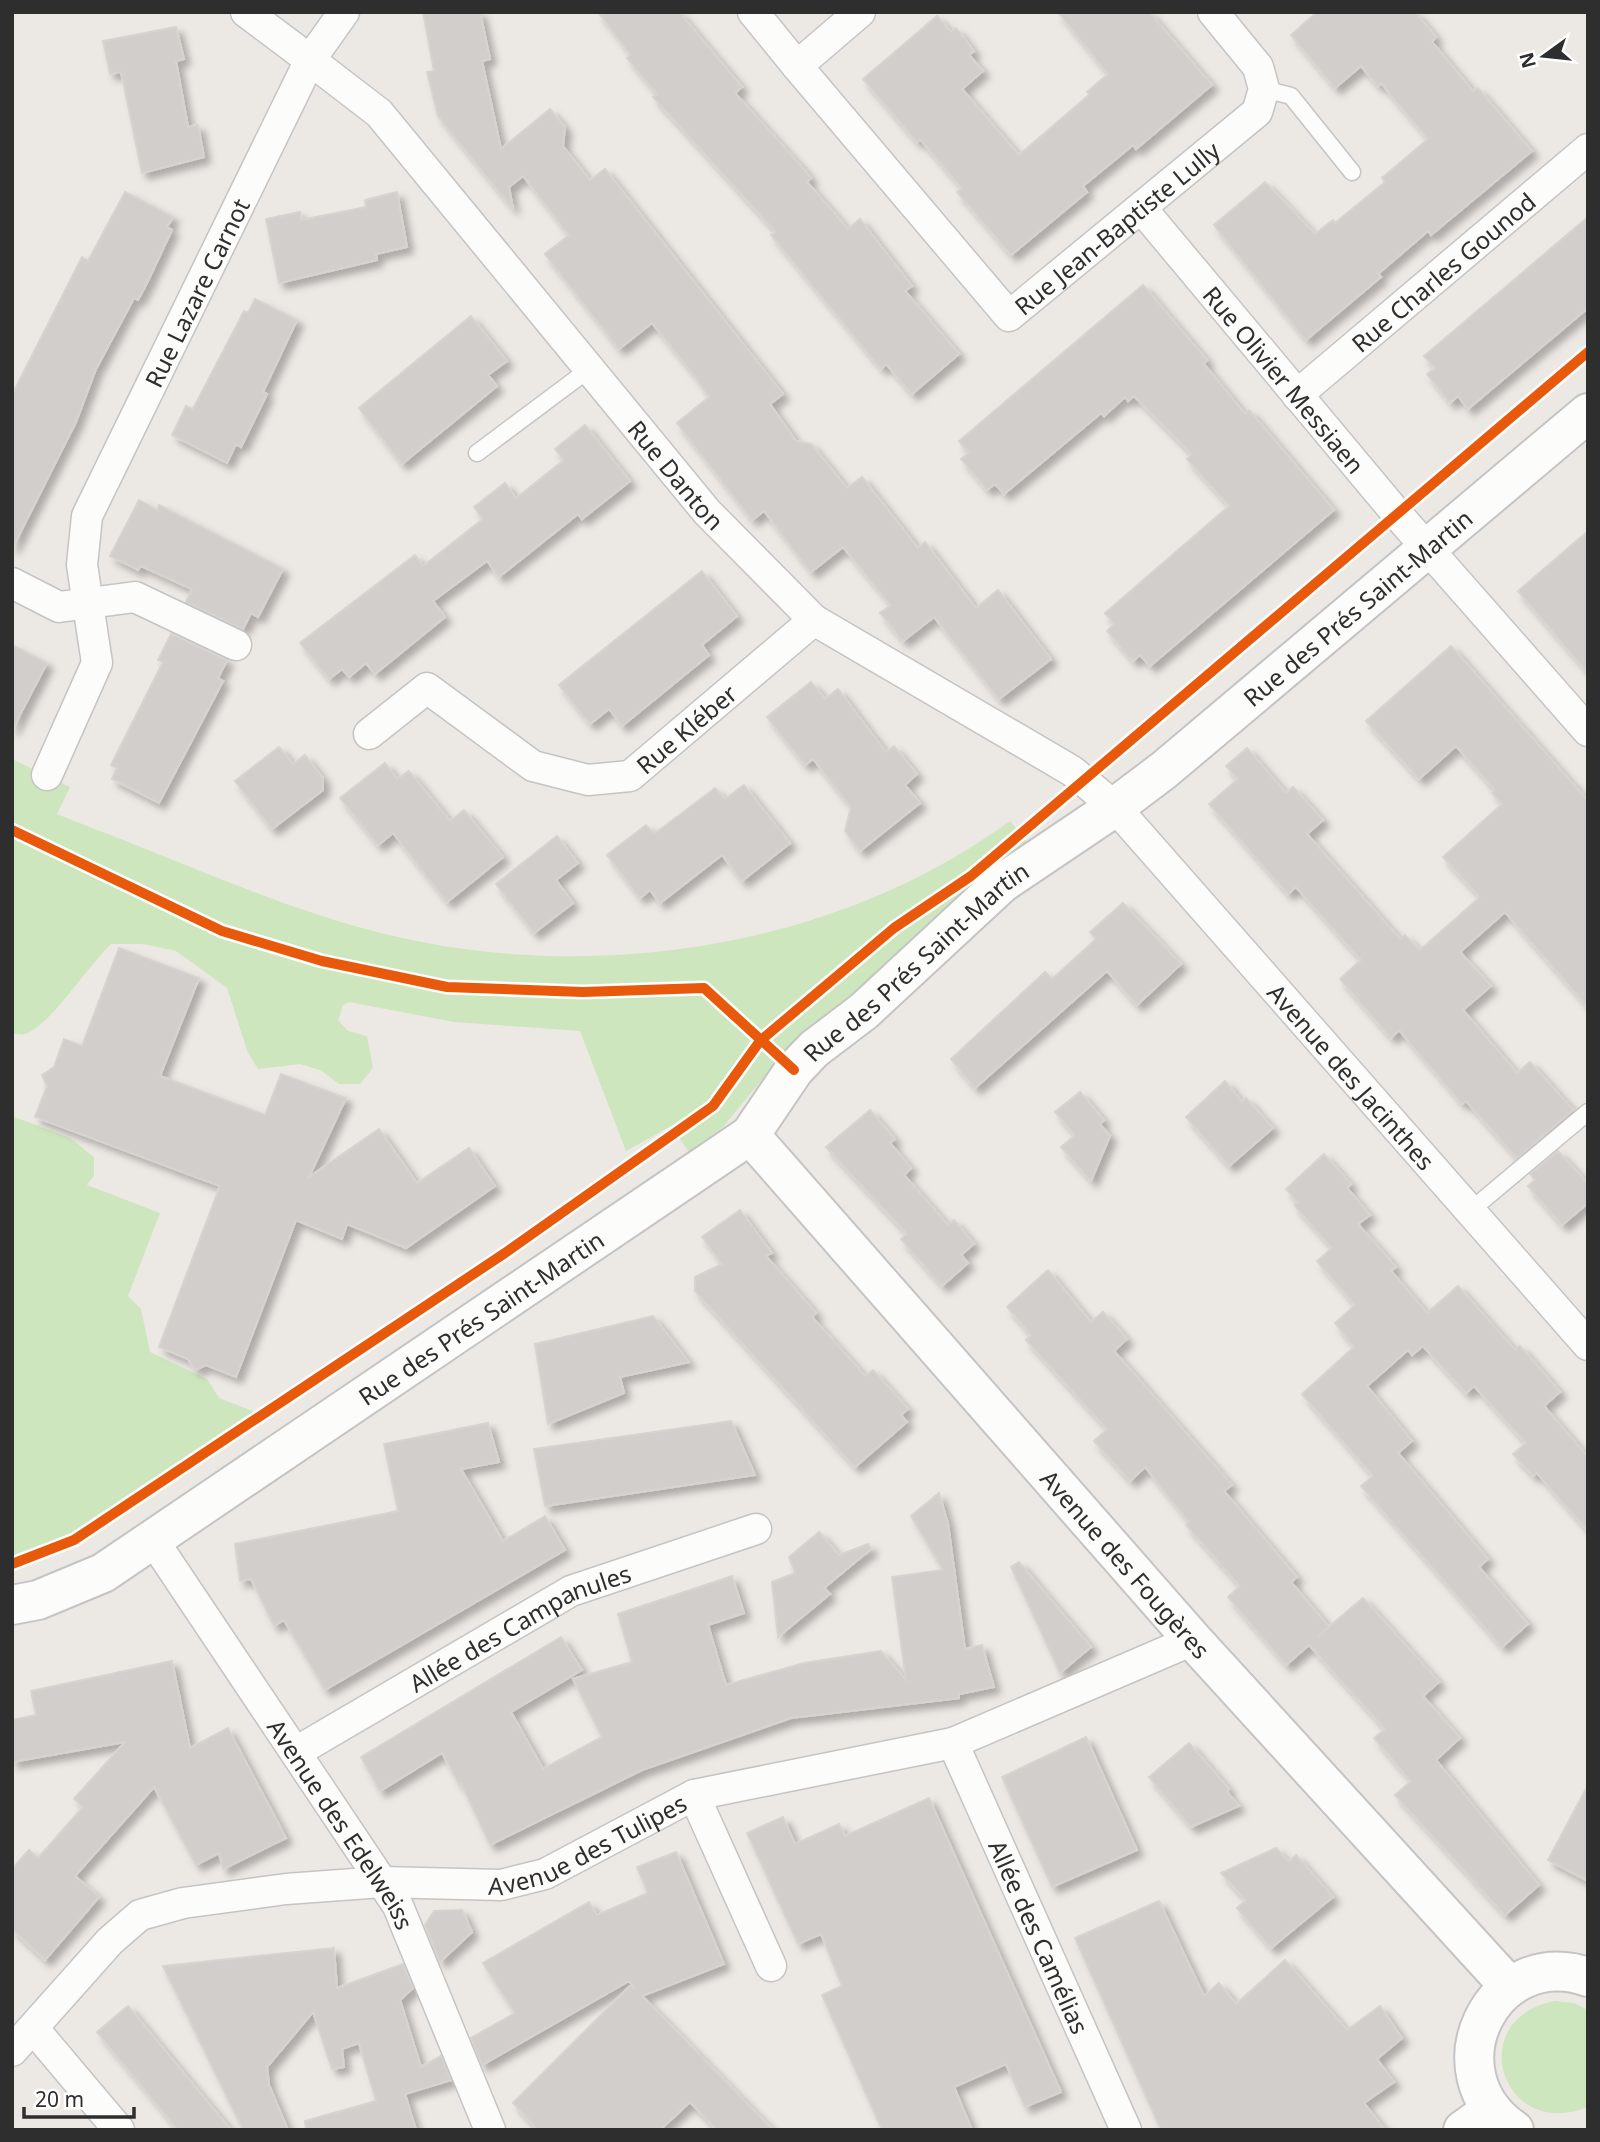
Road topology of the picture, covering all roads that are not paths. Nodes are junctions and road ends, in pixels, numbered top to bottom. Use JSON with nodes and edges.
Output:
{"nodes":[{"id":1,"x":246,"y":12,"type":"edge"},
{"id":2,"x":344,"y":12,"type":"edge"},
{"id":3,"x":753,"y":12,"type":"edge"},
{"id":4,"x":860,"y":12,"type":"edge"},
{"id":5,"x":1213,"y":12,"type":"edge"},
{"id":6,"x":310,"y":60,"type":"junction"},
{"id":7,"x":797,"y":66,"type":"junction"},
{"id":8,"x":1264,"y":89,"type":"junction"},
{"id":9,"x":1588,"y":149,"type":"edge"},
{"id":10,"x":1352,"y":172,"type":"dead end"},
{"id":11,"x":1142,"y":209,"type":"junction"},
{"id":12,"x":587,"y":370,"type":"junction"},
{"id":13,"x":1297,"y":396,"type":"junction"},
{"id":14,"x":1588,"y":413,"type":"edge"},
{"id":15,"x":477,"y":453,"type":"dead end"},
{"id":16,"x":1428,"y":549,"type":"junction"},
{"id":17,"x":12,"y":583,"type":"edge"},
{"id":18,"x":88,"y":605,"type":"junction"},
{"id":19,"x":814,"y":620,"type":"junction"},
{"id":20,"x":236,"y":645,"type":"dead end"},
{"id":21,"x":1588,"y":731,"type":"edge"},
{"id":22,"x":369,"y":734,"type":"dead end"},
{"id":23,"x":47,"y":775,"type":"dead end"},
{"id":24,"x":1115,"y":807,"type":"junction"},
{"id":25,"x":1588,"y":1112,"type":"edge"},
{"id":26,"x":750,"y":1135,"type":"junction"},
{"id":27,"x":1470,"y":1211,"type":"junction"},
{"id":28,"x":1588,"y":1345,"type":"edge"},
{"id":29,"x":756,"y":1529,"type":"dead end"},
{"id":30,"x":153,"y":1540,"type":"junction"},
{"id":31,"x":12,"y":1605,"type":"edge"},
{"id":32,"x":1193,"y":1640,"type":"junction"},
{"id":33,"x":953,"y":1742,"type":"junction"},
{"id":34,"x":296,"y":1752,"type":"junction"},
{"id":35,"x":694,"y":1795,"type":"junction"},
{"id":36,"x":382,"y":1882,"type":"junction"},
{"id":37,"x":771,"y":1966,"type":"dead end"},
{"id":38,"x":1588,"y":1977,"type":"edge"},
{"id":39,"x":1509,"y":1986,"type":"junction"},
{"id":40,"x":33,"y":2028,"type":"junction"},
{"id":41,"x":12,"y":2051,"type":"edge"},
{"id":42,"x":1489,"y":2123,"type":"edge"},
{"id":43,"x":119,"y":2130,"type":"edge"},
{"id":44,"x":490,"y":2130,"type":"edge"},
{"id":45,"x":1126,"y":2130,"type":"edge"}],
"edges":[{"from":1,"to":6,"type":"street"},
{"from":2,"to":6,"type":"street","name":"Rue Lazare Carnot"},
{"from":3,"to":7,"type":"street","name":"Rue Jean-Baptiste Lully"},
{"from":4,"to":7,"type":"street"},
{"from":5,"to":8,"type":"street"},
{"from":6,"to":12,"type":"street","name":"Rue Danton"},
{"from":6,"to":18,"type":"street","name":"Rue Lazare Carnot"},
{"from":7,"to":11,"type":"street","name":"Rue Jean-Baptiste Lully"},
{"from":8,"to":10,"type":"lane"},
{"from":8,"to":11,"type":"street","name":"Rue Jean-Baptiste Lully"},
{"from":9,"to":13,"type":"street","name":"Rue Charles Gounod"},
{"from":11,"to":13,"type":"street","name":"Rue Olivier Messiaen"},
{"from":12,"to":15,"type":"lane"},
{"from":12,"to":19,"type":"street","name":"Rue Danton"},
{"from":13,"to":16,"type":"street","name":"Rue Olivier Messiaen"},
{"from":14,"to":16,"type":"street","name":"Rue des Prés Saint-Martin"},
{"from":16,"to":21,"type":"street","name":"Rue Olivier Messiaen"},
{"from":16,"to":24,"type":"street","name":"Rue des Prés Saint-Martin"},
{"from":17,"to":18,"type":"street"},
{"from":18,"to":20,"type":"street"},
{"from":18,"to":23,"type":"street","name":"Rue Lazare Carnot"},
{"from":19,"to":22,"type":"street","name":"Rue Kléber"},
{"from":19,"to":24,"type":"street","name":"Rue Danton"},
{"from":24,"to":26,"type":"street","name":"Rue des Prés Saint-Martin"},
{"from":24,"to":27,"type":"street","name":"Avenue des Jacinthes"},
{"from":25,"to":27,"type":"lane"},
{"from":26,"to":30,"type":"street","name":"Rue des Prés Saint-Martin"},
{"from":26,"to":32,"type":"street","name":"Avenue des Fougères"},
{"from":27,"to":28,"type":"street","name":"Avenue des Jacinthes"},
{"from":29,"to":34,"type":"street","name":"Allée des Campanules"},
{"from":30,"to":31,"type":"street","name":"Rue des Prés Saint-Martin"},
{"from":30,"to":34,"type":"street","name":"Avenue des Edelweiss"},
{"from":32,"to":33,"type":"street","name":"Avenue des Tulipes"},
{"from":32,"to":39,"type":"street","name":"Avenue des Fougères"},
{"from":33,"to":35,"type":"street","name":"Avenue des Tulipes"},
{"from":33,"to":45,"type":"street","name":"Allée des Camélias"},
{"from":34,"to":36,"type":"street","name":"Avenue des Edelweiss"},
{"from":35,"to":36,"type":"street","name":"Avenue des Tulipes"},
{"from":35,"to":37,"type":"street"},
{"from":36,"to":40,"type":"street","name":"Avenue des Tulipes"},
{"from":36,"to":44,"type":"street","name":"Avenue des Edelweiss"},
{"from":38,"to":39,"type":"street"},
{"from":39,"to":42,"type":"street"},
{"from":40,"to":41,"type":"street","name":"Avenue des Tulipes"},
{"from":40,"to":43,"type":"street"}]}
